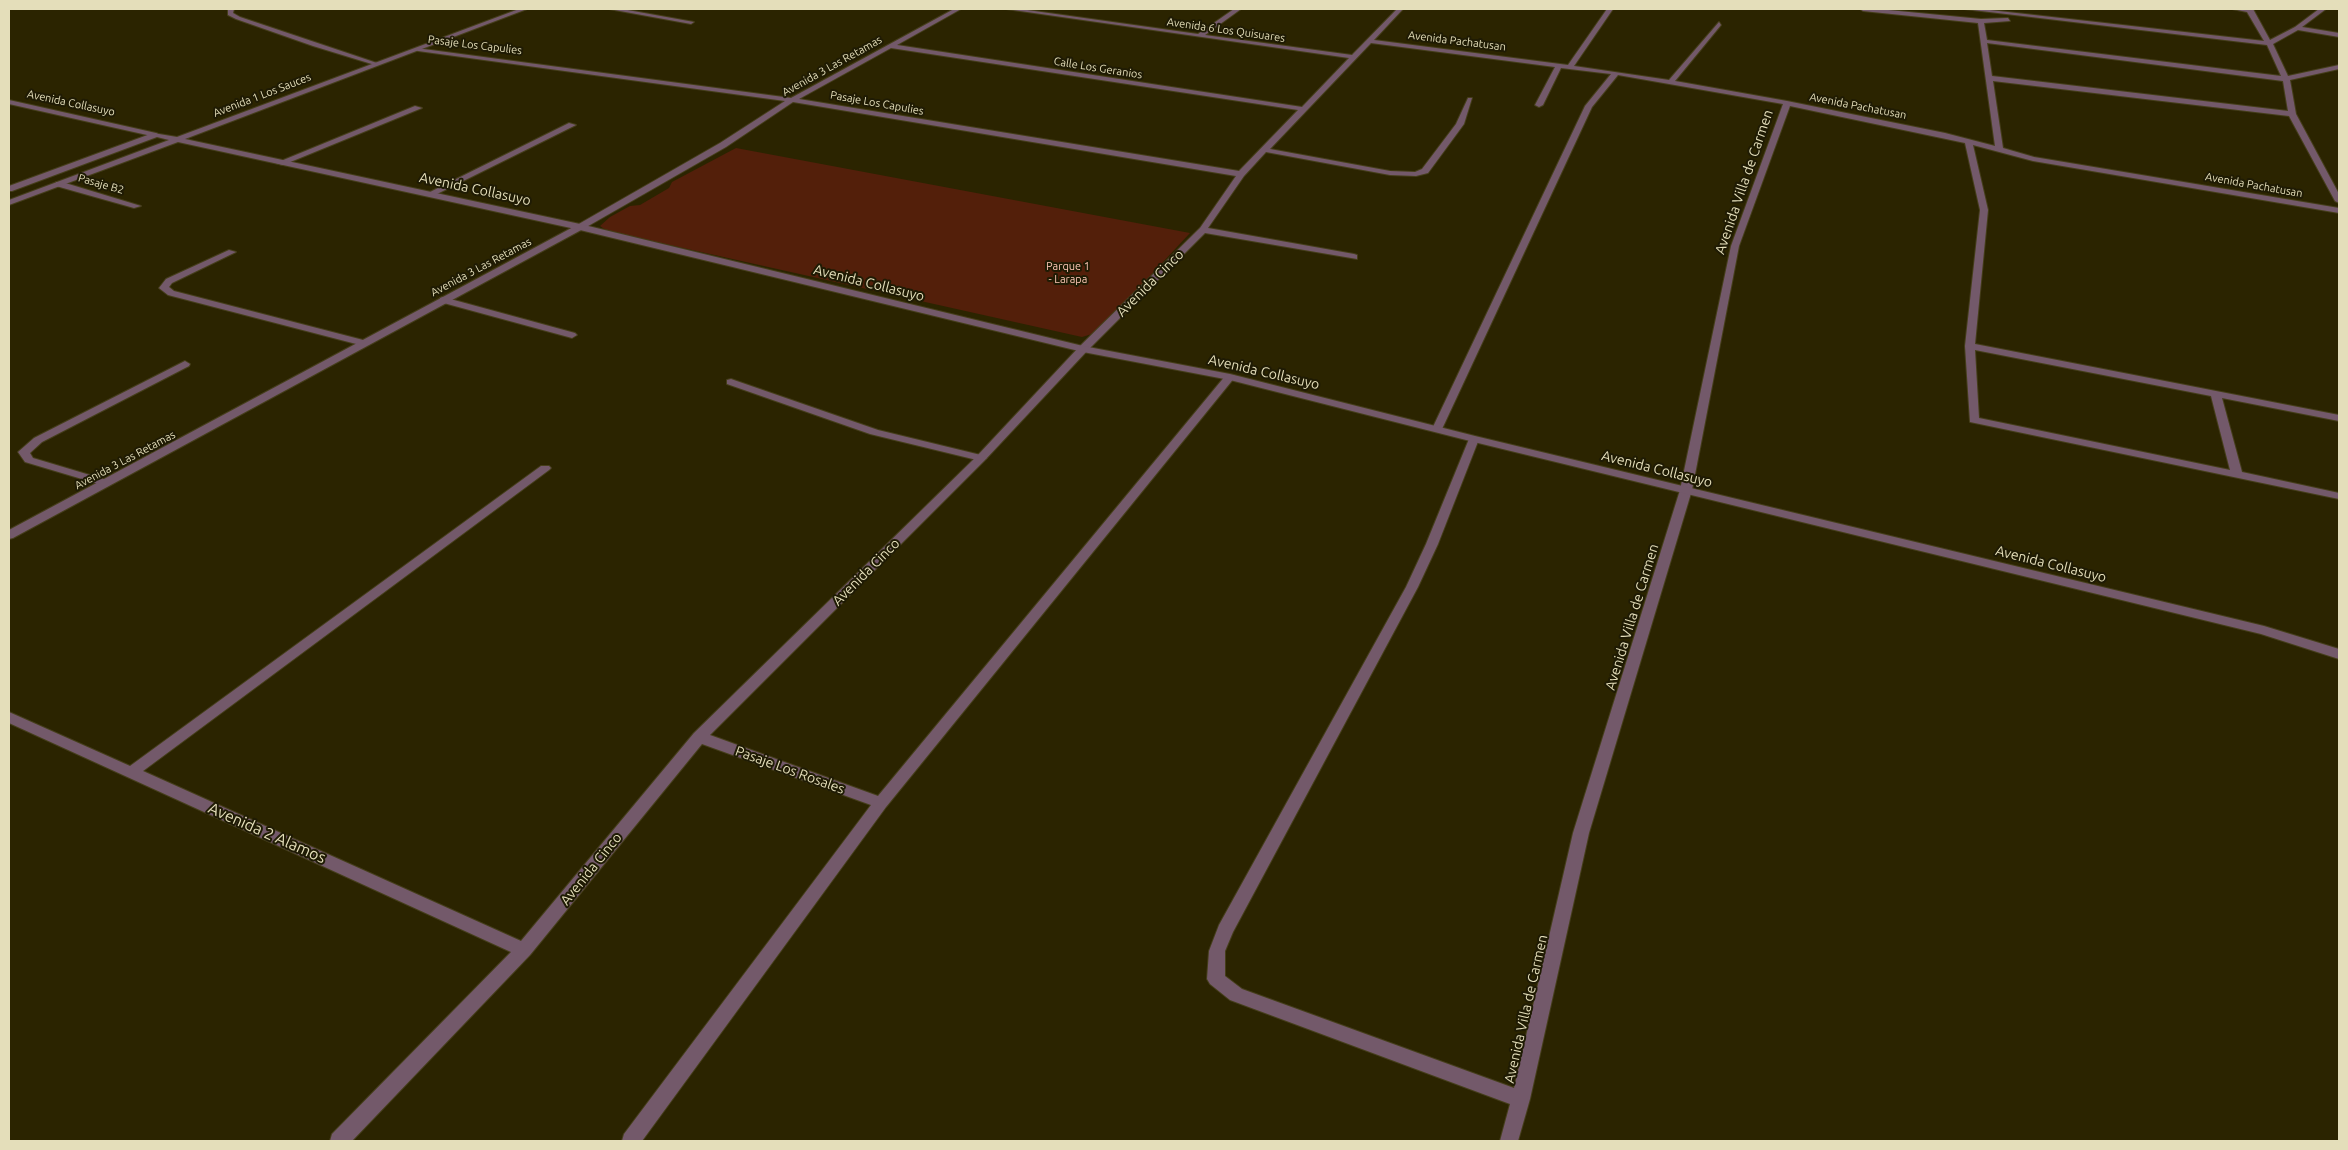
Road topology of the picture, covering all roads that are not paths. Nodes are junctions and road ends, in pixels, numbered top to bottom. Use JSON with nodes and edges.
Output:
{"nodes":[{"id":1,"x":231,"y":9,"type":"edge"},
{"id":2,"x":524,"y":9,"type":"edge"},
{"id":3,"x":612,"y":9,"type":"edge"},
{"id":4,"x":958,"y":9,"type":"edge"},
{"id":5,"x":1008,"y":9,"type":"edge"},
{"id":6,"x":1238,"y":9,"type":"edge"},
{"id":7,"x":1400,"y":9,"type":"edge"},
{"id":8,"x":1610,"y":9,"type":"edge"},
{"id":9,"x":1863,"y":9,"type":"edge"},
{"id":10,"x":1967,"y":9,"type":"edge"},
{"id":11,"x":2041,"y":9,"type":"edge"},
{"id":12,"x":2235,"y":9,"type":"edge"},
{"id":13,"x":2322,"y":9,"type":"edge"},
{"id":14,"x":2250,"y":10,"type":"edge"},
{"id":15,"x":2043,"y":18,"type":"junction"},
{"id":16,"x":1981,"y":21,"type":"junction"},
{"id":17,"x":692,"y":22,"type":"dead end"},
{"id":18,"x":1719,"y":24,"type":"dead end"},
{"id":19,"x":2297,"y":28,"type":"junction"},
{"id":20,"x":2339,"y":34,"type":"edge"},
{"id":21,"x":1200,"y":36,"type":"junction"},
{"id":22,"x":1369,"y":41,"type":"junction"},
{"id":23,"x":1983,"y":41,"type":"junction"},
{"id":24,"x":2270,"y":43,"type":"junction"},
{"id":25,"x":890,"y":46,"type":"junction"},
{"id":26,"x":418,"y":49,"type":"junction"},
{"id":27,"x":1352,"y":57,"type":"junction"},
{"id":28,"x":377,"y":64,"type":"junction"},
{"id":29,"x":1560,"y":65,"type":"junction"},
{"id":30,"x":1570,"y":66,"type":"junction"},
{"id":31,"x":2339,"y":67,"type":"edge"},
{"id":32,"x":1616,"y":73,"type":"junction"},
{"id":33,"x":1988,"y":78,"type":"junction"},
{"id":34,"x":2286,"y":79,"type":"junction"},
{"id":35,"x":1670,"y":83,"type":"junction"},
{"id":36,"x":1470,"y":99,"type":"dead end"},
{"id":37,"x":792,"y":100,"type":"junction"},
{"id":38,"x":9,"y":102,"type":"edge"},
{"id":39,"x":1787,"y":103,"type":"junction"},
{"id":40,"x":1539,"y":105,"type":"dead end"},
{"id":41,"x":418,"y":108,"type":"dead end"},
{"id":42,"x":1304,"y":109,"type":"junction"},
{"id":43,"x":2292,"y":114,"type":"junction"},
{"id":44,"x":572,"y":125,"type":"dead end"},
{"id":45,"x":156,"y":135,"type":"junction"},
{"id":46,"x":177,"y":139,"type":"junction"},
{"id":47,"x":1968,"y":141,"type":"junction"},
{"id":48,"x":1999,"y":149,"type":"junction"},
{"id":49,"x":1265,"y":150,"type":"junction"},
{"id":50,"x":280,"y":163,"type":"junction"},
{"id":51,"x":1241,"y":174,"type":"junction"},
{"id":52,"x":58,"y":184,"type":"junction"},
{"id":53,"x":9,"y":189,"type":"edge"},
{"id":54,"x":432,"y":193,"type":"junction"},
{"id":55,"x":2339,"y":201,"type":"edge"},
{"id":56,"x":9,"y":203,"type":"edge"},
{"id":57,"x":137,"y":206,"type":"dead end"},
{"id":58,"x":2339,"y":211,"type":"edge"},
{"id":59,"x":580,"y":226,"type":"junction"},
{"id":60,"x":1203,"y":230,"type":"junction"},
{"id":61,"x":232,"y":252,"type":"dead end"},
{"id":62,"x":1354,"y":257,"type":"dead end"},
{"id":63,"x":443,"y":300,"type":"junction"},
{"id":64,"x":572,"y":335,"type":"dead end"},
{"id":65,"x":364,"y":343,"type":"junction"},
{"id":66,"x":1970,"y":346,"type":"junction"},
{"id":67,"x":1083,"y":349,"type":"junction"},
{"id":68,"x":185,"y":364,"type":"dead end"},
{"id":69,"x":1230,"y":376,"type":"junction"},
{"id":70,"x":731,"y":382,"type":"dead end"},
{"id":71,"x":2216,"y":394,"type":"junction"},
{"id":72,"x":2339,"y":418,"type":"edge"},
{"id":73,"x":1437,"y":428,"type":"junction"},
{"id":74,"x":1474,"y":439,"type":"junction"},
{"id":75,"x":981,"y":458,"type":"junction"},
{"id":76,"x":546,"y":468,"type":"dead end"},
{"id":77,"x":2237,"y":475,"type":"junction"},
{"id":78,"x":106,"y":483,"type":"junction"},
{"id":79,"x":1686,"y":490,"type":"junction"},
{"id":80,"x":2339,"y":496,"type":"edge"},
{"id":81,"x":9,"y":535,"type":"edge"},
{"id":82,"x":2339,"y":654,"type":"edge"},
{"id":83,"x":9,"y":717,"type":"edge"},
{"id":84,"x":699,"y":737,"type":"junction"},
{"id":85,"x":132,"y":772,"type":"junction"},
{"id":86,"x":881,"y":803,"type":"junction"},
{"id":87,"x":524,"y":950,"type":"junction"},
{"id":88,"x":1521,"y":1099,"type":"junction"},
{"id":89,"x":339,"y":1141,"type":"edge"},
{"id":90,"x":632,"y":1141,"type":"edge"},
{"id":91,"x":1509,"y":1141,"type":"edge"}],
"edges":[{"from":1,"to":28,"type":"street"},
{"from":2,"to":26,"type":"street","name":"Avenida 1 Los Sauces"},
{"from":3,"to":17,"type":"street"},
{"from":4,"to":25,"type":"street","name":"Avenida 3 Las Retamas"},
{"from":5,"to":21,"type":"street","name":"Avenida 6 Los Quisuares"},
{"from":6,"to":21,"type":"street"},
{"from":7,"to":22,"type":"street","name":"Avenida Cinco"},
{"from":8,"to":30,"type":"street"},
{"from":9,"to":16,"type":"street"},
{"from":10,"to":15,"type":"street"},
{"from":11,"to":15,"type":"street"},
{"from":12,"to":14,"type":"street"},
{"from":13,"to":19,"type":"street"},
{"from":14,"to":24,"type":"street"},
{"from":15,"to":16,"type":"street"},
{"from":15,"to":24,"type":"street"},
{"from":16,"to":23,"type":"street"},
{"from":18,"to":35,"type":"street"},
{"from":19,"to":20,"type":"street"},
{"from":19,"to":24,"type":"street"},
{"from":21,"to":27,"type":"street","name":"Avenida 6 Los Quisuares"},
{"from":22,"to":27,"type":"street","name":"Avenida Cinco"},
{"from":22,"to":29,"type":"street","name":"Avenida Pachatusan"},
{"from":23,"to":33,"type":"street"},
{"from":23,"to":34,"type":"street"},
{"from":24,"to":34,"type":"street"},
{"from":25,"to":37,"type":"street","name":"Avenida 3 Las Retamas"},
{"from":25,"to":42,"type":"street","name":"Calle Los Geranios"},
{"from":26,"to":28,"type":"street","name":"Avenida 1 Los Sauces"},
{"from":26,"to":37,"type":"street","name":"Pasaje Los Capulies"},
{"from":27,"to":42,"type":"street","name":"Avenida Cinco"},
{"from":28,"to":46,"type":"street","name":"Avenida 1 Los Sauces"},
{"from":29,"to":30,"type":"street","name":"Avenida Pachatusan"},
{"from":29,"to":40,"type":"street"},
{"from":30,"to":32,"type":"street","name":"Avenida Pachatusan"},
{"from":31,"to":34,"type":"street"},
{"from":32,"to":35,"type":"street","name":"Avenida Pachatusan"},
{"from":32,"to":73,"type":"street"},
{"from":33,"to":43,"type":"street"},
{"from":33,"to":48,"type":"street"},
{"from":34,"to":43,"type":"street"},
{"from":35,"to":39,"type":"street","name":"Avenida Pachatusan"},
{"from":36,"to":49,"type":"street"},
{"from":37,"to":51,"type":"street","name":"Pasaje Los Capulies"},
{"from":37,"to":59,"type":"street","name":"Avenida 3 Las Retamas"},
{"from":38,"to":45,"type":"street","name":"Avenida Collasuyo"},
{"from":39,"to":47,"type":"street","name":"Avenida Pachatusan"},
{"from":39,"to":79,"type":"street","name":"Avenida Villa de Carmen"},
{"from":41,"to":50,"type":"street"},
{"from":42,"to":49,"type":"street","name":"Avenida Cinco"},
{"from":43,"to":55,"type":"street"},
{"from":44,"to":54,"type":"street"},
{"from":45,"to":46,"type":"street","name":"Avenida Collasuyo"},
{"from":45,"to":53,"type":"street"},
{"from":46,"to":50,"type":"street","name":"Avenida Collasuyo"},
{"from":46,"to":52,"type":"street","name":"Avenida 1 Los Sauces"},
{"from":47,"to":48,"type":"street","name":"Avenida Pachatusan"},
{"from":47,"to":66,"type":"street"},
{"from":48,"to":58,"type":"street","name":"Avenida Pachatusan"},
{"from":49,"to":51,"type":"street","name":"Avenida Cinco"},
{"from":50,"to":54,"type":"street","name":"Avenida Collasuyo"},
{"from":51,"to":60,"type":"street","name":"Avenida Cinco"},
{"from":52,"to":56,"type":"street","name":"Avenida 1 Los Sauces"},
{"from":52,"to":57,"type":"street","name":"Pasaje B2"},
{"from":54,"to":59,"type":"street","name":"Avenida Collasuyo"},
{"from":59,"to":63,"type":"street","name":"Avenida 3 Las Retamas"},
{"from":59,"to":67,"type":"street","name":"Avenida Collasuyo"},
{"from":60,"to":62,"type":"street"},
{"from":60,"to":67,"type":"street","name":"Avenida Cinco"},
{"from":61,"to":65,"type":"street"},
{"from":63,"to":64,"type":"street"},
{"from":63,"to":65,"type":"street","name":"Avenida 3 Las Retamas"},
{"from":65,"to":78,"type":"street","name":"Avenida 3 Las Retamas"},
{"from":66,"to":71,"type":"street"},
{"from":66,"to":77,"type":"street"},
{"from":67,"to":69,"type":"street","name":"Avenida Collasuyo"},
{"from":67,"to":75,"type":"street","name":"Avenida Cinco"},
{"from":68,"to":78,"type":"street"},
{"from":69,"to":73,"type":"street","name":"Avenida Collasuyo"},
{"from":69,"to":86,"type":"street"},
{"from":70,"to":75,"type":"street"},
{"from":71,"to":72,"type":"street"},
{"from":71,"to":77,"type":"street"},
{"from":73,"to":74,"type":"street","name":"Avenida Collasuyo"},
{"from":74,"to":79,"type":"street","name":"Avenida Collasuyo"},
{"from":74,"to":88,"type":"street"},
{"from":75,"to":84,"type":"street","name":"Avenida Cinco"},
{"from":76,"to":85,"type":"street"},
{"from":77,"to":80,"type":"street"},
{"from":78,"to":81,"type":"street","name":"Avenida 3 Las Retamas"},
{"from":79,"to":82,"type":"street","name":"Avenida Collasuyo"},
{"from":79,"to":88,"type":"street","name":"Avenida Villa de Carmen"},
{"from":83,"to":85,"type":"street","name":"Avenida 2 Alamos"},
{"from":84,"to":86,"type":"street","name":"Pasaje Los Rosales"},
{"from":84,"to":87,"type":"street","name":"Avenida Cinco"},
{"from":85,"to":87,"type":"street","name":"Avenida 2 Alamos"},
{"from":86,"to":90,"type":"street"},
{"from":87,"to":89,"type":"street","name":"Avenida Cinco"},
{"from":88,"to":91,"type":"street","name":"Avenida Villa de Carmen"}]}
